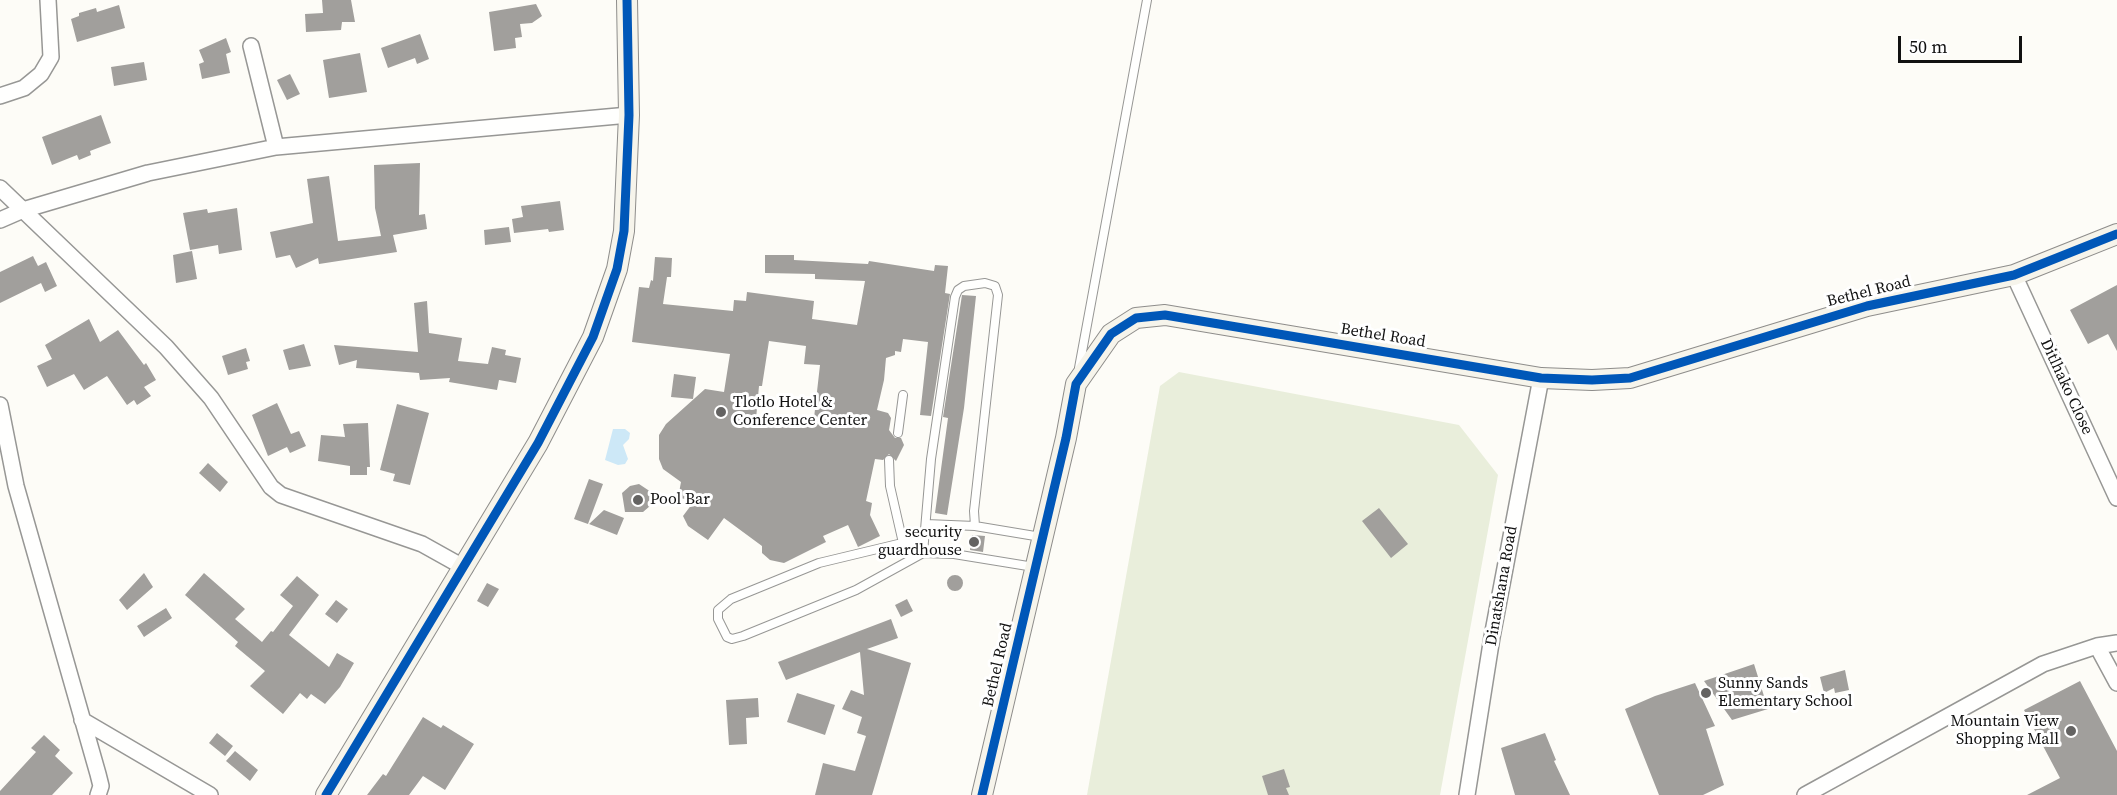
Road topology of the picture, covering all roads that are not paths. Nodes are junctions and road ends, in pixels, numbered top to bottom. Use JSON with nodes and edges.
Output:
{"nodes":[{"id":1,"x":48,"y":0,"type":"edge"},
{"id":2,"x":627,"y":0,"type":"edge"},
{"id":3,"x":1147,"y":0,"type":"edge"},
{"id":4,"x":251,"y":46,"type":"dead end"},
{"id":5,"x":0,"y":96,"type":"edge"},
{"id":6,"x":629,"y":115,"type":"junction"},
{"id":7,"x":276,"y":147,"type":"junction"},
{"id":8,"x":0,"y":188,"type":"edge"},
{"id":9,"x":23,"y":210,"type":"junction"},
{"id":10,"x":0,"y":220,"type":"edge"},
{"id":11,"x":2117,"y":234,"type":"edge"},
{"id":12,"x":2014,"y":275,"type":"junction"},
{"id":13,"x":1541,"y":378,"type":"junction"},
{"id":14,"x":1076,"y":384,"type":"junction"},
{"id":15,"x":903,"y":395,"type":"dead end"},
{"id":16,"x":0,"y":405,"type":"edge"},
{"id":17,"x":898,"y":433,"type":"dead end"},
{"id":18,"x":889,"y":460,"type":"dead end"},
{"id":19,"x":2117,"y":498,"type":"edge"},
{"id":20,"x":926,"y":524,"type":"junction"},
{"id":21,"x":975,"y":526,"type":"junction"},
{"id":22,"x":923,"y":538,"type":"junction"},
{"id":23,"x":1043,"y":538,"type":"junction"},
{"id":24,"x":903,"y":543,"type":"junction"},
{"id":25,"x":923,"y":553,"type":"junction"},
{"id":26,"x":1036,"y":567,"type":"junction"},
{"id":27,"x":465,"y":568,"type":"junction"},
{"id":28,"x":2117,"y":643,"type":"edge"},
{"id":29,"x":2097,"y":646,"type":"junction"},
{"id":30,"x":2117,"y":683,"type":"edge"},
{"id":31,"x":81,"y":720,"type":"junction"},
{"id":32,"x":98,"y":795,"type":"edge"},
{"id":33,"x":210,"y":795,"type":"edge"},
{"id":34,"x":326,"y":795,"type":"edge"},
{"id":35,"x":982,"y":795,"type":"edge"},
{"id":36,"x":1467,"y":795,"type":"edge"},
{"id":37,"x":1805,"y":795,"type":"edge"}],
"edges":[{"from":1,"to":5,"type":"street"},
{"from":2,"to":6,"type":"street"},
{"from":3,"to":14,"type":"lane"},
{"from":4,"to":7,"type":"street"},
{"from":6,"to":7,"type":"street"},
{"from":6,"to":27,"type":"street"},
{"from":7,"to":9,"type":"street"},
{"from":8,"to":9,"type":"street"},
{"from":9,"to":10,"type":"street"},
{"from":9,"to":27,"type":"street"},
{"from":11,"to":12,"type":"street","name":"Bethel Road"},
{"from":12,"to":13,"type":"street","name":"Bethel Road"},
{"from":12,"to":19,"type":"street","name":"Ditlhako Close"},
{"from":13,"to":14,"type":"street","name":"Bethel Road"},
{"from":13,"to":36,"type":"street","name":"Dinatshana Road"},
{"from":14,"to":23,"type":"street","name":"Bethel Road"},
{"from":15,"to":17,"type":"lane"},
{"from":16,"to":31,"type":"street"},
{"from":18,"to":24,"type":"lane"},
{"from":20,"to":21,"type":"lane"},
{"from":20,"to":21,"type":"lane"},
{"from":20,"to":22,"type":"lane"},
{"from":21,"to":23,"type":"lane"},
{"from":22,"to":24,"type":"lane"},
{"from":22,"to":25,"type":"lane"},
{"from":23,"to":26,"type":"street","name":"Bethel Road"},
{"from":24,"to":25,"type":"lane"},
{"from":25,"to":26,"type":"lane"},
{"from":26,"to":35,"type":"street","name":"Bethel Road"},
{"from":27,"to":34,"type":"street"},
{"from":28,"to":29,"type":"street"},
{"from":29,"to":30,"type":"street"},
{"from":29,"to":37,"type":"street"},
{"from":31,"to":32,"type":"street"},
{"from":31,"to":33,"type":"street"}]}
